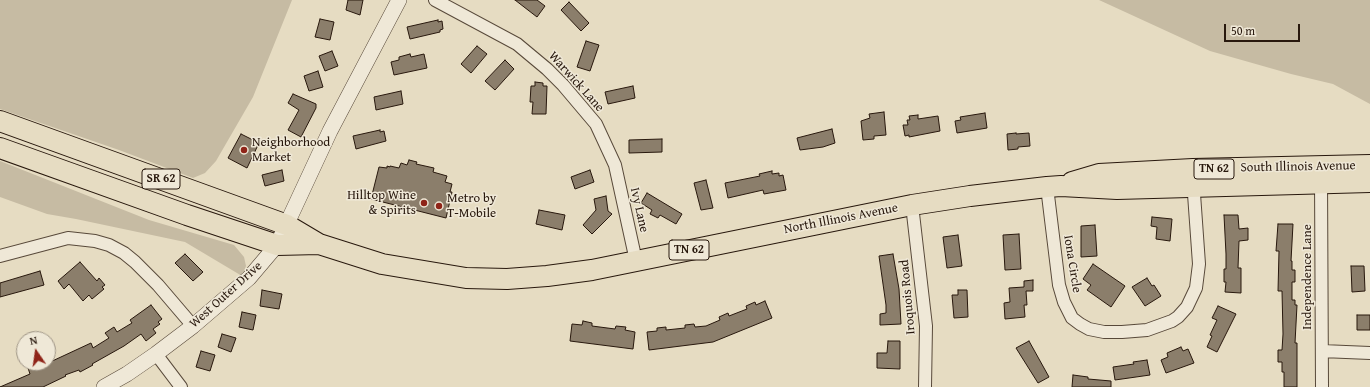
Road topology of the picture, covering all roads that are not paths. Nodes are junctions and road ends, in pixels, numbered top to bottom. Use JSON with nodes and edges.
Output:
{"nodes":[{"id":1,"x":399,"y":0,"type":"edge"},
{"id":2,"x":435,"y":0,"type":"edge"},
{"id":3,"x":0,"y":121,"type":"edge"},
{"id":4,"x":0,"y":148,"type":"edge"},
{"id":5,"x":615,"y":165,"type":"joint"},
{"id":6,"x":1370,"y":165,"type":"edge"},
{"id":7,"x":1321,"y":175,"type":"junction"},
{"id":8,"x":1193,"y":178,"type":"junction"},
{"id":9,"x":1370,"y":182,"type":"edge"},
{"id":10,"x":1054,"y":186,"type":"junction"},
{"id":11,"x":912,"y":205,"type":"junction"},
{"id":12,"x":287,"y":225,"type":"junction"},
{"id":13,"x":319,"y":244,"type":"junction"},
{"id":14,"x":277,"y":245,"type":"junction"},
{"id":15,"x":0,"y":256,"type":"edge"},
{"id":16,"x":636,"y":261,"type":"junction"},
{"id":17,"x":193,"y":326,"type":"junction"},
{"id":18,"x":1322,"y":351,"type":"junction"},
{"id":19,"x":1370,"y":353,"type":"edge"},
{"id":20,"x":156,"y":354,"type":"junction"},
{"id":21,"x":104,"y":387,"type":"edge"},
{"id":22,"x":181,"y":387,"type":"edge"},
{"id":23,"x":925,"y":387,"type":"edge"},
{"id":24,"x":1322,"y":387,"type":"edge"}],
"edges":[{"from":1,"to":12,"type":"street","name":"West Outer Drive"},
{"from":2,"to":5,"type":"street","name":"Warwick Lane"},
{"from":3,"to":12,"type":"highway","number":"SR 62"},
{"from":4,"to":14,"type":"highway","number":"SR 62"},
{"from":5,"to":16,"type":"street","name":"Ivy Lane"},
{"from":6,"to":7,"type":"highway","name":"South Illinois Avenue","number":"TN 62"},
{"from":7,"to":8,"type":"highway","name":"North Illinois Avenue","number":"TN 62"},
{"from":7,"to":9,"type":"highway","name":"North Illinois Avenue","number":"TN 62"},
{"from":7,"to":18,"type":"street","name":"Independence Lane"},
{"from":8,"to":10,"type":"highway","name":"North Illinois Avenue","number":"TN 62"},
{"from":8,"to":10,"type":"street","name":"Iona Circle"},
{"from":10,"to":11,"type":"highway","name":"North Illinois Avenue","number":"TN 62"},
{"from":11,"to":16,"type":"highway","name":"North Illinois Avenue","number":"TN 62"},
{"from":11,"to":23,"type":"street","name":"Iroquois Road"},
{"from":12,"to":13,"type":"highway","number":"SR 62"},
{"from":12,"to":14,"type":"street","name":"West Outer Drive"},
{"from":13,"to":14,"type":"highway","number":"SR 62"},
{"from":13,"to":16,"type":"highway","name":"North Illinois Avenue","number":"TN 62"},
{"from":14,"to":17,"type":"street","name":"West Outer Drive"},
{"from":15,"to":17,"type":"street"},
{"from":17,"to":20,"type":"street","name":"West Outer Drive"},
{"from":18,"to":19,"type":"street"},
{"from":18,"to":24,"type":"street","name":"Independence Lane"},
{"from":20,"to":21,"type":"street","name":"West Outer Drive"},
{"from":20,"to":22,"type":"street"}]}
